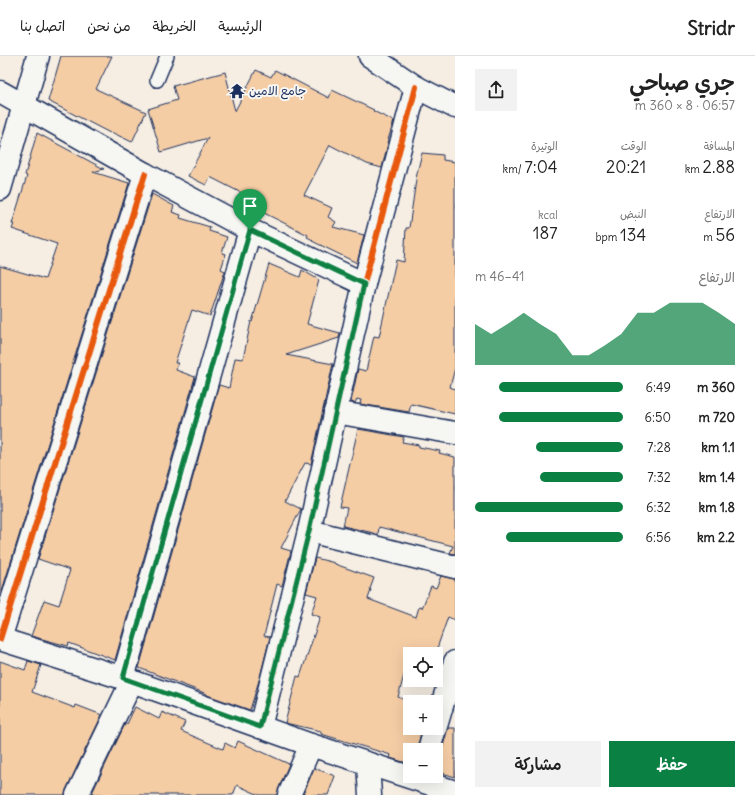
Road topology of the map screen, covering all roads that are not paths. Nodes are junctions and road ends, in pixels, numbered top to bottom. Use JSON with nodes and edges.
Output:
{"nodes":[{"id":1,"x":38,"y":56,"type":"edge"},
{"id":2,"x":167,"y":56,"type":"edge"},
{"id":3,"x":370,"y":56,"type":"edge"},
{"id":4,"x":158,"y":80,"type":"dead end"},
{"id":5,"x":416,"y":87,"type":"junction"},
{"id":6,"x":0,"y":92,"type":"edge"},
{"id":7,"x":24,"y":106,"type":"junction"},
{"id":8,"x":455,"y":107,"type":"edge"},
{"id":9,"x":145,"y":174,"type":"junction"},
{"id":10,"x":0,"y":189,"type":"edge"},
{"id":11,"x":250,"y":230,"type":"junction"},
{"id":12,"x":364,"y":284,"type":"junction"},
{"id":13,"x":335,"y":412,"type":"junction"},
{"id":14,"x":455,"y":433,"type":"edge"},
{"id":15,"x":309,"y":531,"type":"junction"},
{"id":16,"x":455,"y":567,"type":"edge"},
{"id":17,"x":0,"y":639,"type":"edge"},
{"id":18,"x":455,"y":662,"type":"edge"},
{"id":19,"x":128,"y":680,"type":"junction"},
{"id":20,"x":443,"y":703,"type":"edge"},
{"id":21,"x":260,"y":727,"type":"junction"},
{"id":22,"x":311,"y":745,"type":"junction"},
{"id":23,"x":368,"y":764,"type":"junction"},
{"id":24,"x":403,"y":773,"type":"edge"},
{"id":25,"x":432,"y":783,"type":"edge"},
{"id":26,"x":455,"y":792,"type":"edge"},
{"id":27,"x":77,"y":795,"type":"edge"},
{"id":28,"x":289,"y":795,"type":"edge"},
{"id":29,"x":370,"y":795,"type":"edge"}],
"edges":[{"from":1,"to":7,"type":"street"},
{"from":2,"to":4,"type":"lane"},
{"from":3,"to":5,"type":"street"},
{"from":5,"to":8,"type":"street"},
{"from":5,"to":12,"type":"street"},
{"from":6,"to":7,"type":"street"},
{"from":7,"to":9,"type":"street"},
{"from":7,"to":10,"type":"street"},
{"from":9,"to":11,"type":"street"},
{"from":9,"to":17,"type":"street"},
{"from":11,"to":12,"type":"street"},
{"from":11,"to":19,"type":"street"},
{"from":12,"to":13,"type":"street"},
{"from":13,"to":14,"type":"street"},
{"from":13,"to":15,"type":"street"},
{"from":15,"to":16,"type":"street"},
{"from":15,"to":21,"type":"street"},
{"from":17,"to":19,"type":"street"},
{"from":18,"to":20,"type":"street"},
{"from":19,"to":21,"type":"street"},
{"from":19,"to":27,"type":"street"},
{"from":21,"to":22,"type":"street"},
{"from":22,"to":23,"type":"street"},
{"from":22,"to":28,"type":"street"},
{"from":23,"to":24,"type":"street"},
{"from":23,"to":29,"type":"street"},
{"from":25,"to":26,"type":"street"}]}
